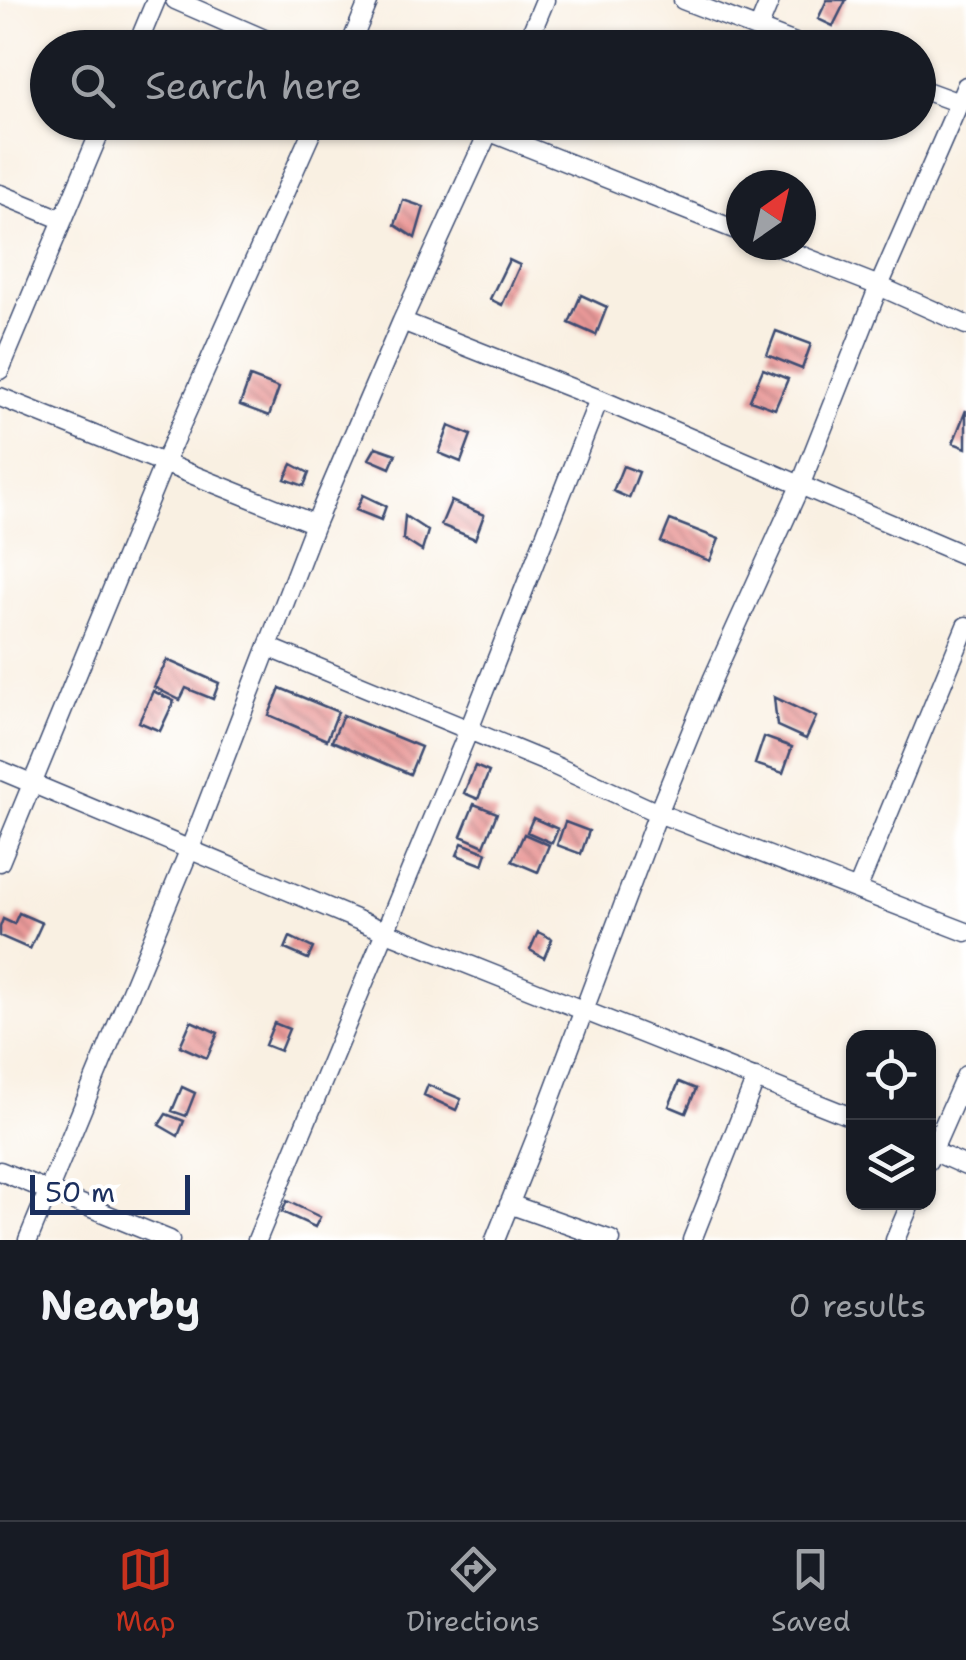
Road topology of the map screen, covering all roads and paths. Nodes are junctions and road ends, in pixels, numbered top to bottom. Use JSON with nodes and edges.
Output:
{"nodes":[{"id":1,"x":156,"y":0,"type":"edge"},
{"id":2,"x":175,"y":0,"type":"edge"},
{"id":3,"x":369,"y":0,"type":"edge"},
{"id":4,"x":544,"y":0,"type":"edge"},
{"id":5,"x":683,"y":0,"type":"edge"},
{"id":6,"x":770,"y":0,"type":"edge"},
{"id":7,"x":758,"y":29,"type":"joint"},
{"id":8,"x":144,"y":30,"type":"edge"},
{"id":9,"x":243,"y":30,"type":"edge"},
{"id":10,"x":356,"y":30,"type":"edge"},
{"id":11,"x":532,"y":30,"type":"edge"},
{"id":12,"x":936,"y":90,"type":"edge"},
{"id":13,"x":963,"y":94,"type":"edge"},
{"id":14,"x":96,"y":140,"type":"edge"},
{"id":15,"x":308,"y":140,"type":"edge"},
{"id":16,"x":484,"y":140,"type":"edge"},
{"id":17,"x":521,"y":140,"type":"edge"},
{"id":18,"x":0,"y":194,"type":"edge"},
{"id":19,"x":63,"y":220,"type":"junction"},
{"id":20,"x":726,"y":226,"type":"edge"},
{"id":21,"x":812,"y":260,"type":"edge"},
{"id":22,"x":879,"y":286,"type":"junction"},
{"id":23,"x":402,"y":322,"type":"junction"},
{"id":24,"x":966,"y":325,"type":"edge"},
{"id":25,"x":0,"y":370,"type":"edge"},
{"id":26,"x":0,"y":397,"type":"edge"},
{"id":27,"x":599,"y":399,"type":"junction"},
{"id":28,"x":164,"y":463,"type":"junction"},
{"id":29,"x":800,"y":486,"type":"junction"},
{"id":30,"x":315,"y":524,"type":"junction"},
{"id":31,"x":966,"y":556,"type":"edge"},
{"id":32,"x":966,"y":626,"type":"edge"},
{"id":33,"x":268,"y":647,"type":"junction"},
{"id":34,"x":468,"y":732,"type":"junction"},
{"id":35,"x":0,"y":770,"type":"edge"},
{"id":36,"x":32,"y":784,"type":"junction"},
{"id":37,"x":658,"y":813,"type":"junction"},
{"id":38,"x":189,"y":851,"type":"junction"},
{"id":39,"x":0,"y":862,"type":"edge"},
{"id":40,"x":856,"y":890,"type":"junction"},
{"id":41,"x":384,"y":931,"type":"junction"},
{"id":42,"x":966,"y":932,"type":"edge"},
{"id":43,"x":584,"y":1012,"type":"junction"},
{"id":44,"x":966,"y":1075,"type":"edge"},
{"id":45,"x":756,"y":1078,"type":"junction"},
{"id":46,"x":846,"y":1115,"type":"edge"},
{"id":47,"x":936,"y":1141,"type":"edge"},
{"id":48,"x":936,"y":1156,"type":"edge"},
{"id":49,"x":966,"y":1166,"type":"edge"},
{"id":50,"x":0,"y":1171,"type":"edge"},
{"id":51,"x":49,"y":1190,"type":"junction"},
{"id":52,"x":509,"y":1204,"type":"junction"},
{"id":53,"x":907,"y":1210,"type":"edge"},
{"id":54,"x":28,"y":1240,"type":"edge"},
{"id":55,"x":170,"y":1240,"type":"edge"},
{"id":56,"x":258,"y":1240,"type":"edge"},
{"id":57,"x":495,"y":1240,"type":"edge"},
{"id":58,"x":611,"y":1240,"type":"edge"},
{"id":59,"x":692,"y":1240,"type":"edge"},
{"id":60,"x":894,"y":1240,"type":"edge"}],
"edges":[{"from":1,"to":8,"type":"street"},
{"from":2,"to":9,"type":"street"},
{"from":3,"to":10,"type":"street"},
{"from":4,"to":11,"type":"street"},
{"from":5,"to":7,"type":"street"},
{"from":6,"to":7,"type":"street"},
{"from":12,"to":13,"type":"street"},
{"from":13,"to":22,"type":"street"},
{"from":14,"to":19,"type":"street"},
{"from":15,"to":28,"type":"street"},
{"from":16,"to":23,"type":"street"},
{"from":17,"to":20,"type":"street"},
{"from":18,"to":19,"type":"street"},
{"from":19,"to":25,"type":"street"},
{"from":21,"to":22,"type":"street"},
{"from":22,"to":24,"type":"street"},
{"from":22,"to":29,"type":"street"},
{"from":23,"to":27,"type":"street"},
{"from":23,"to":30,"type":"street"},
{"from":26,"to":28,"type":"street"},
{"from":27,"to":29,"type":"street"},
{"from":27,"to":34,"type":"street"},
{"from":28,"to":30,"type":"street"},
{"from":28,"to":36,"type":"street"},
{"from":29,"to":31,"type":"street"},
{"from":29,"to":37,"type":"street"},
{"from":30,"to":33,"type":"street"},
{"from":32,"to":40,"type":"street"},
{"from":33,"to":34,"type":"street"},
{"from":33,"to":38,"type":"street"},
{"from":34,"to":37,"type":"street"},
{"from":34,"to":41,"type":"street"},
{"from":35,"to":36,"type":"street"},
{"from":36,"to":38,"type":"street"},
{"from":36,"to":39,"type":"street"},
{"from":37,"to":40,"type":"street"},
{"from":37,"to":43,"type":"street"},
{"from":38,"to":41,"type":"street"},
{"from":38,"to":51,"type":"street"},
{"from":40,"to":42,"type":"street"},
{"from":41,"to":43,"type":"street"},
{"from":41,"to":56,"type":"street"},
{"from":43,"to":45,"type":"street"},
{"from":43,"to":52,"type":"street"},
{"from":44,"to":47,"type":"street"},
{"from":45,"to":46,"type":"street"},
{"from":45,"to":59,"type":"street"},
{"from":48,"to":49,"type":"street"},
{"from":50,"to":51,"type":"street"},
{"from":51,"to":54,"type":"street"},
{"from":51,"to":55,"type":"street"},
{"from":52,"to":57,"type":"street"},
{"from":52,"to":58,"type":"street"},
{"from":53,"to":60,"type":"street"}]}
